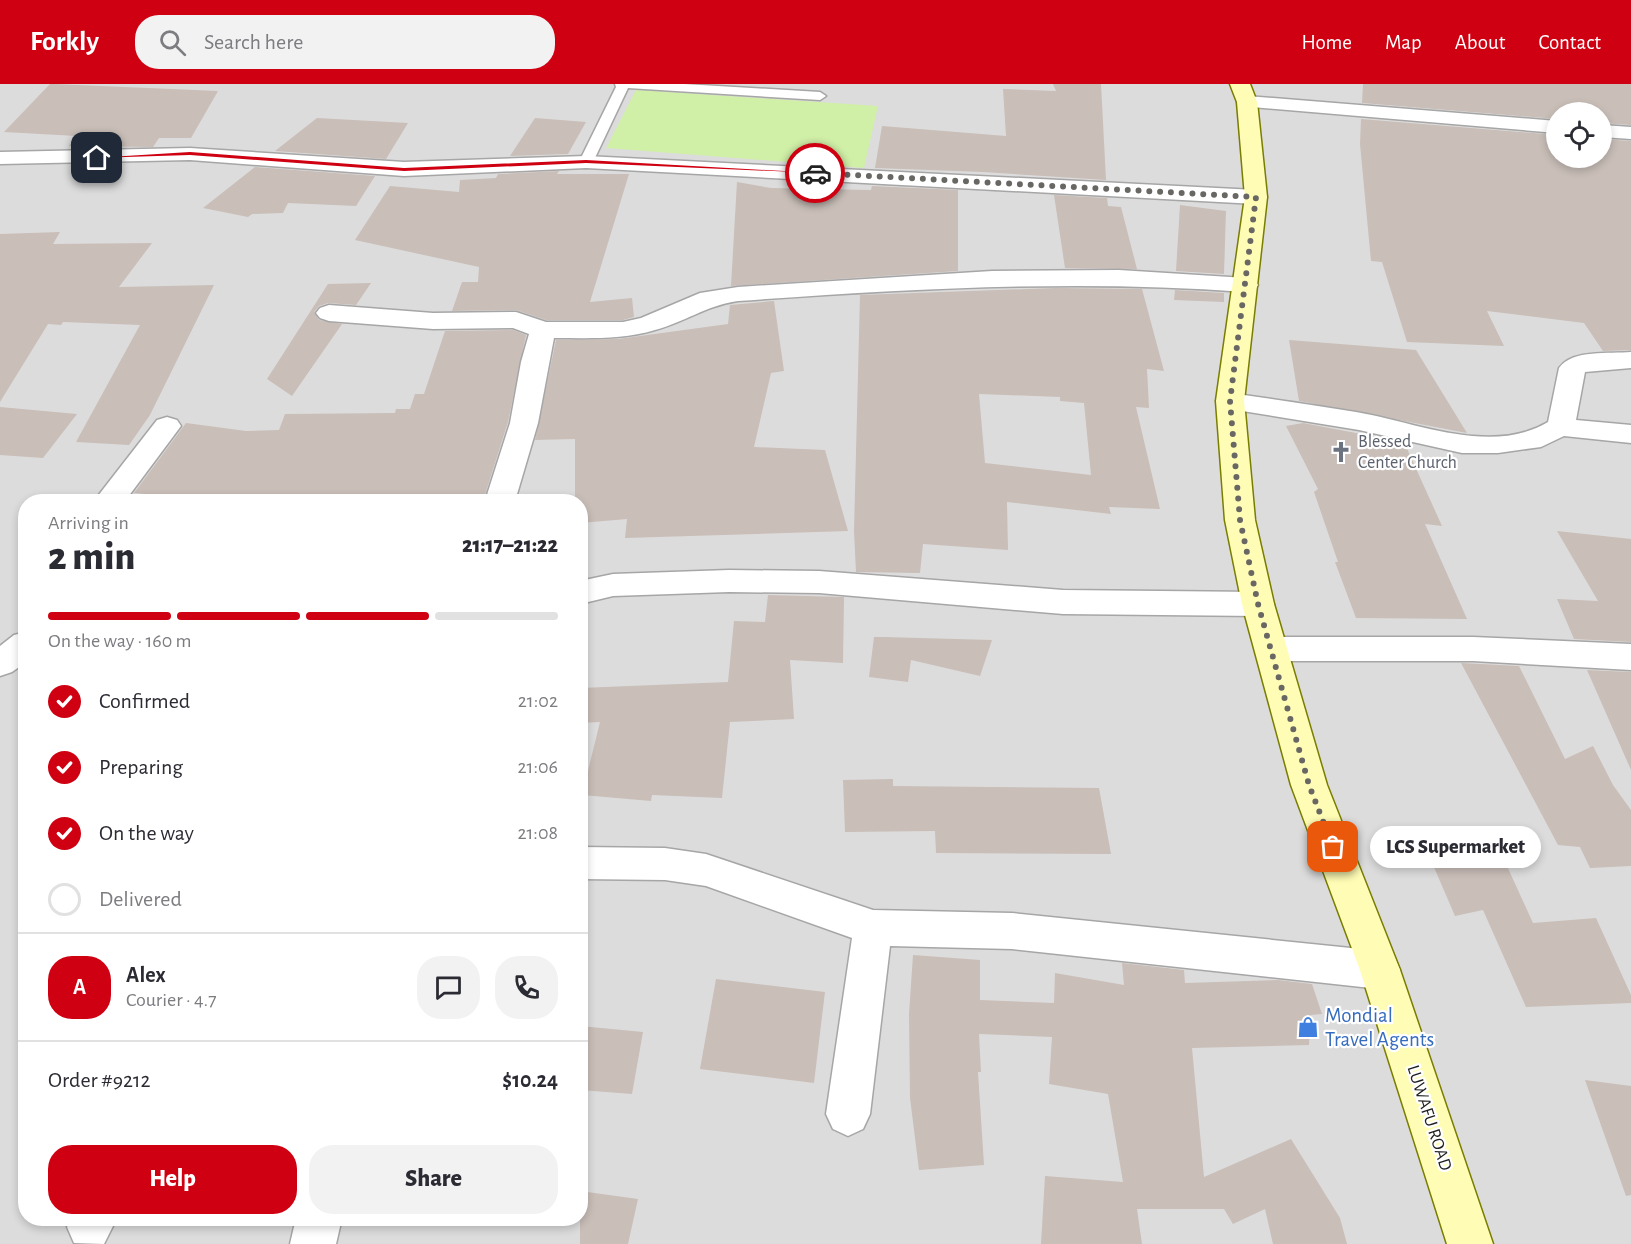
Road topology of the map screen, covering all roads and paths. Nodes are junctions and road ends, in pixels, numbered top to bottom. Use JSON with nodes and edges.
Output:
{"nodes":[{"id":1,"x":623,"y":84,"type":"edge"},
{"id":2,"x":1244,"y":93,"type":"edge"},
{"id":3,"x":820,"y":96,"type":"dead end"},
{"id":4,"x":1546,"y":126,"type":"edge"},
{"id":5,"x":1612,"y":132,"type":"edge"},
{"id":6,"x":1631,"y":133,"type":"edge"},
{"id":7,"x":0,"y":158,"type":"edge"},
{"id":8,"x":586,"y":162,"type":"junction"},
{"id":9,"x":1256,"y":197,"type":"junction"},
{"id":10,"x":1246,"y":285,"type":"junction"},
{"id":11,"x":329,"y":314,"type":"dead end"},
{"id":12,"x":543,"y":330,"type":"junction"},
{"id":13,"x":1631,"y":360,"type":"edge"},
{"id":14,"x":1230,"y":401,"type":"junction"},
{"id":15,"x":166,"y":426,"type":"dead end"},
{"id":16,"x":1559,"y":427,"type":"junction"},
{"id":17,"x":1631,"y":434,"type":"edge"},
{"id":18,"x":115,"y":494,"type":"edge"},
{"id":19,"x":502,"y":494,"type":"edge"},
{"id":20,"x":588,"y":591,"type":"edge"},
{"id":21,"x":1258,"y":604,"type":"junction"},
{"id":22,"x":1272,"y":649,"type":"junction"},
{"id":23,"x":18,"y":650,"type":"edge"},
{"id":24,"x":1631,"y":657,"type":"edge"},
{"id":25,"x":0,"y":663,"type":"edge"},
{"id":26,"x":588,"y":862,"type":"edge"},
{"id":27,"x":873,"y":928,"type":"junction"},
{"id":28,"x":1380,"y":970,"type":"junction"},
{"id":29,"x":848,"y":1114,"type":"dead end"},
{"id":30,"x":317,"y":1226,"type":"edge"},
{"id":31,"x":313,"y":1244,"type":"edge"},
{"id":32,"x":1470,"y":1244,"type":"edge"}],
"edges":[{"from":1,"to":3,"type":"lane"},
{"from":1,"to":8,"type":"lane"},
{"from":2,"to":4,"type":"street"},
{"from":2,"to":9,"type":"street","name":"LUWAFU ROAD"},
{"from":5,"to":6,"type":"street"},
{"from":7,"to":8,"type":"street"},
{"from":8,"to":9,"type":"street"},
{"from":9,"to":10,"type":"street","name":"LUWAFU ROAD"},
{"from":10,"to":12,"type":"street"},
{"from":10,"to":14,"type":"street","name":"LUWAFU ROAD"},
{"from":11,"to":12,"type":"street"},
{"from":12,"to":19,"type":"street"},
{"from":13,"to":16,"type":"street"},
{"from":14,"to":16,"type":"street"},
{"from":14,"to":21,"type":"street","name":"LUWAFU ROAD"},
{"from":15,"to":18,"type":"street"},
{"from":16,"to":17,"type":"street"},
{"from":20,"to":21,"type":"street"},
{"from":21,"to":22,"type":"street","name":"LUWAFU ROAD"},
{"from":22,"to":24,"type":"street"},
{"from":22,"to":28,"type":"street","name":"LUWAFU ROAD"},
{"from":23,"to":25,"type":"street"},
{"from":26,"to":27,"type":"street"},
{"from":27,"to":28,"type":"street"},
{"from":27,"to":29,"type":"street"},
{"from":28,"to":32,"type":"street","name":"LUWAFU ROAD"},
{"from":30,"to":31,"type":"street"}]}
